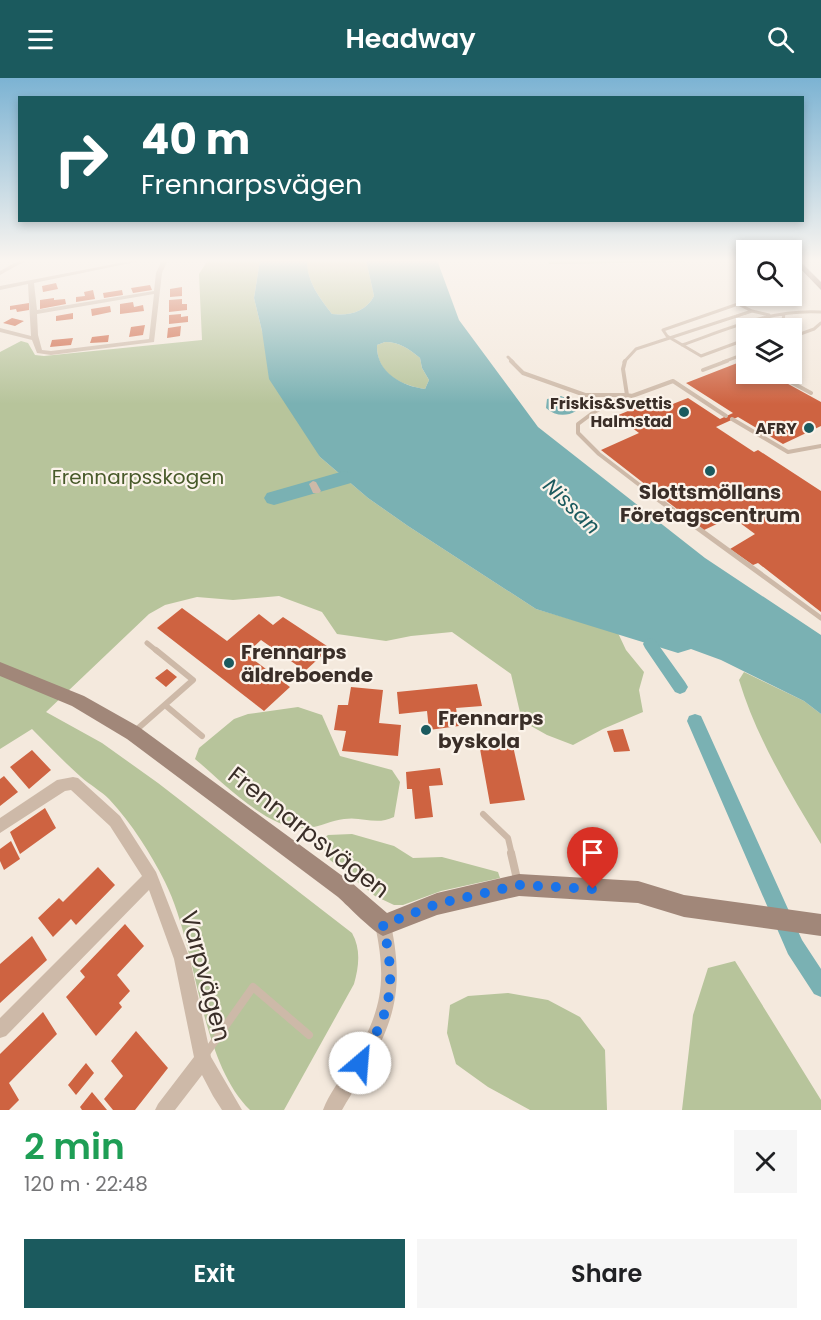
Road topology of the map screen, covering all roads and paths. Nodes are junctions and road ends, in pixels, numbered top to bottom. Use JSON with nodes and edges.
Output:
{"nodes":[{"id":1,"x":34,"y":308,"type":"edge"},
{"id":2,"x":58,"y":308,"type":"edge"},
{"id":3,"x":155,"y":308,"type":"edge"},
{"id":4,"x":726,"y":308,"type":"edge"},
{"id":5,"x":746,"y":308,"type":"edge"},
{"id":6,"x":752,"y":311,"type":"junction"},
{"id":7,"x":35,"y":312,"type":"junction"},
{"id":8,"x":821,"y":312,"type":"edge"},
{"id":9,"x":784,"y":314,"type":"junction"},
{"id":10,"x":769,"y":315,"type":"junction"},
{"id":11,"x":783,"y":318,"type":"edge"},
{"id":12,"x":821,"y":323,"type":"edge"},
{"id":13,"x":0,"y":330,"type":"edge"},
{"id":14,"x":802,"y":333,"type":"edge"},
{"id":15,"x":670,"y":338,"type":"junction"},
{"id":16,"x":35,"y":339,"type":"junction"},
{"id":17,"x":736,"y":343,"type":"edge"},
{"id":18,"x":682,"y":345,"type":"junction"},
{"id":19,"x":508,"y":357,"type":"dead end"},
{"id":20,"x":736,"y":358,"type":"edge"},
{"id":21,"x":703,"y":370,"type":"dead end"},
{"id":22,"x":795,"y":384,"type":"edge"},
{"id":23,"x":811,"y":393,"type":"dead end"},
{"id":24,"x":627,"y":395,"type":"junction"},
{"id":25,"x":726,"y":416,"type":"dead end"},
{"id":26,"x":732,"y":419,"type":"dead end"},
{"id":27,"x":821,"y":446,"type":"edge"},
{"id":28,"x":821,"y":618,"type":"edge"},
{"id":29,"x":147,"y":642,"type":"dead end"},
{"id":30,"x":0,"y":669,"type":"edge"},
{"id":31,"x":165,"y":705,"type":"junction"},
{"id":32,"x":133,"y":733,"type":"junction"},
{"id":33,"x":202,"y":736,"type":"dead end"},
{"id":34,"x":483,"y":814,"type":"dead end"},
{"id":35,"x":0,"y":826,"type":"edge"},
{"id":36,"x":151,"y":877,"type":"junction"},
{"id":37,"x":519,"y":885,"type":"junction"},
{"id":38,"x":383,"y":925,"type":"junction"},
{"id":39,"x":821,"y":925,"type":"edge"},
{"id":40,"x":0,"y":1030,"type":"edge"},
{"id":41,"x":309,"y":1035,"type":"dead end"},
{"id":42,"x":203,"y":1059,"type":"junction"},
{"id":43,"x":164,"y":1110,"type":"edge"},
{"id":44,"x":233,"y":1110,"type":"edge"},
{"id":45,"x":332,"y":1110,"type":"edge"}],
"edges":[{"from":1,"to":7,"type":"street"},
{"from":2,"to":7,"type":"street"},
{"from":3,"to":16,"type":"street"},
{"from":4,"to":15,"type":"lane"},
{"from":5,"to":6,"type":"lane"},
{"from":6,"to":10,"type":"lane"},
{"from":6,"to":15,"type":"lane"},
{"from":7,"to":16,"type":"street"},
{"from":8,"to":9,"type":"lane"},
{"from":9,"to":10,"type":"lane"},
{"from":9,"to":11,"type":"lane"},
{"from":10,"to":18,"type":"lane"},
{"from":12,"to":14,"type":"lane"},
{"from":13,"to":16,"type":"street"},
{"from":15,"to":18,"type":"lane"},
{"from":15,"to":24,"type":"lane"},
{"from":17,"to":18,"type":"lane"},
{"from":19,"to":24,"type":"lane"},
{"from":20,"to":21,"type":"lane"},
{"from":22,"to":23,"type":"lane"},
{"from":24,"to":25,"type":"lane"},
{"from":24,"to":28,"type":"lane"},
{"from":26,"to":27,"type":"lane"},
{"from":29,"to":31,"type":"lane"},
{"from":30,"to":32,"type":"street","name":"Frennarpsvägen"},
{"from":31,"to":32,"type":"lane"},
{"from":31,"to":33,"type":"lane"},
{"from":32,"to":38,"type":"street","name":"Frennarpsvägen"},
{"from":34,"to":37,"type":"lane"},
{"from":35,"to":36,"type":"street","name":"Varpvägen"},
{"from":36,"to":40,"type":"street"},
{"from":36,"to":42,"type":"street","name":"Varpvägen"},
{"from":37,"to":38,"type":"street","name":"Frennarpsvägen"},
{"from":37,"to":39,"type":"street","name":"Frennarpsvägen"},
{"from":38,"to":45,"type":"street"},
{"from":41,"to":42,"type":"lane"},
{"from":42,"to":43,"type":"street"},
{"from":42,"to":44,"type":"street","name":"Varpvägen"}]}
